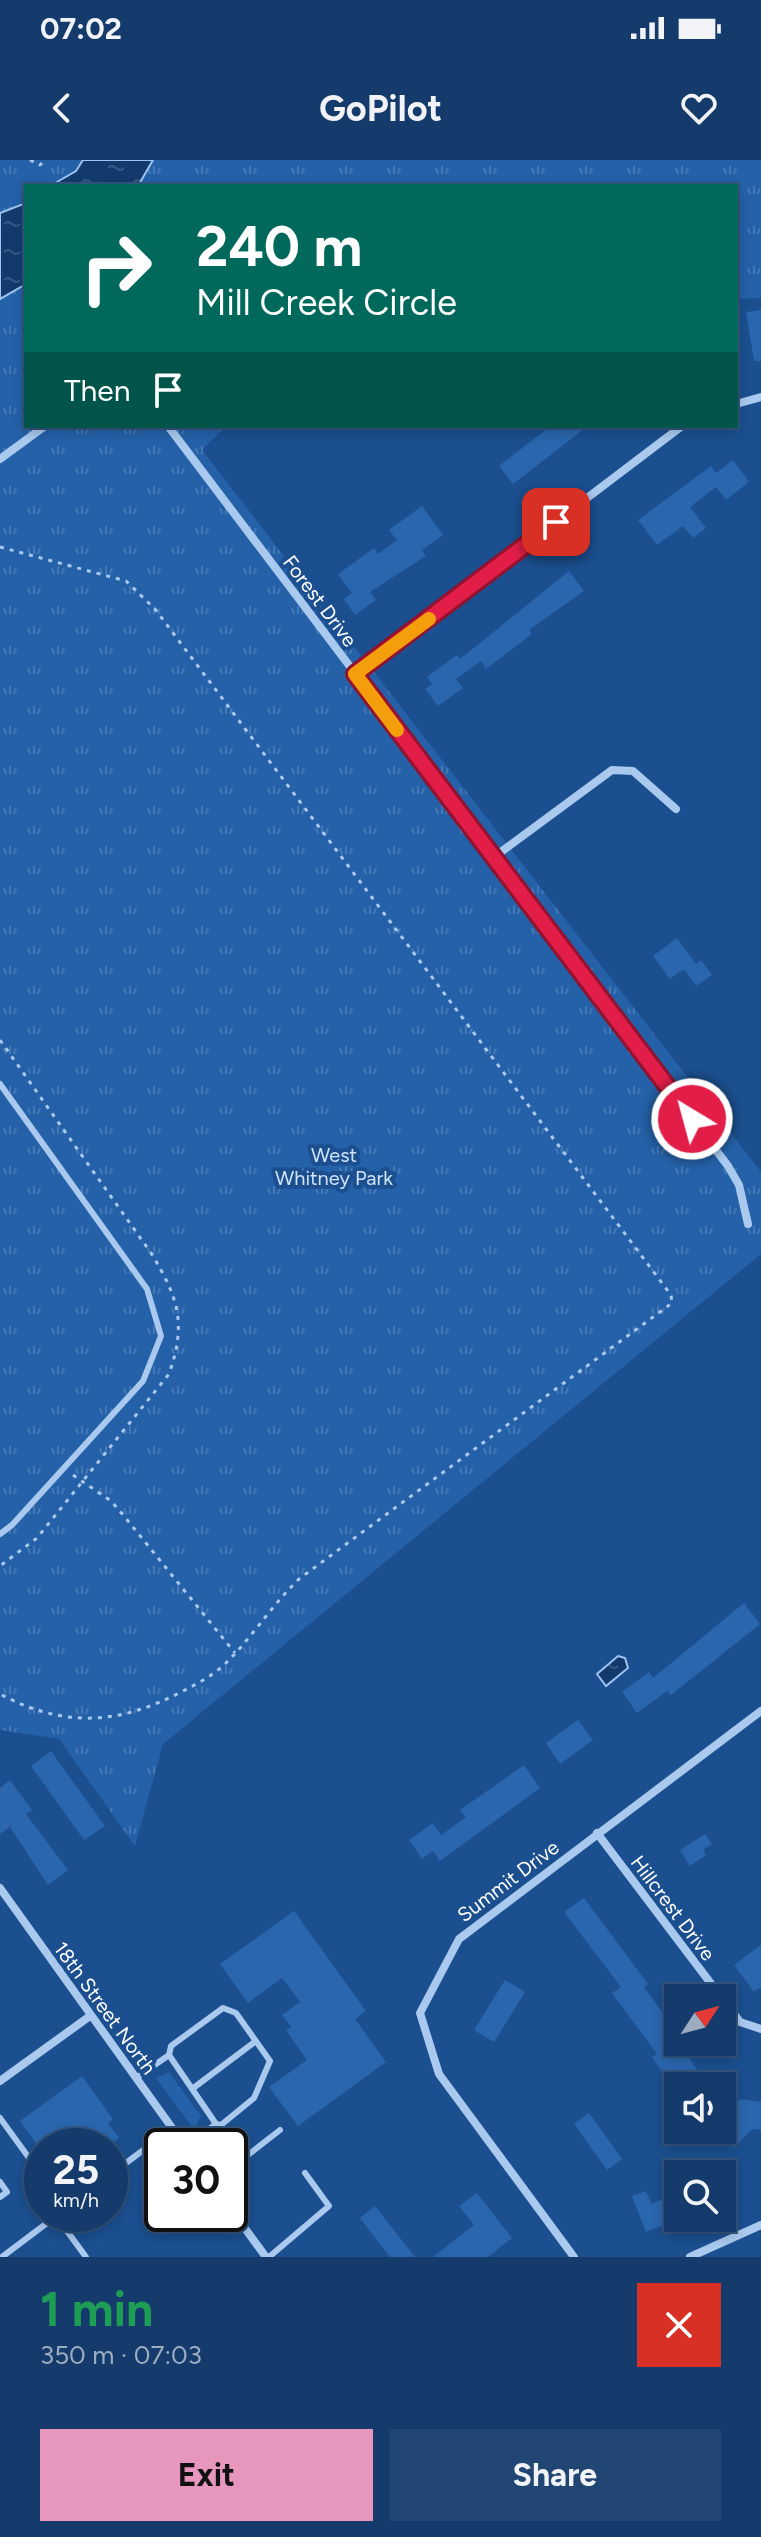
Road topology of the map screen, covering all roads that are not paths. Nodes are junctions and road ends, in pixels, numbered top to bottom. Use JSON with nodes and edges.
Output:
{"nodes":[{"id":1,"x":761,"y":397,"type":"edge"},
{"id":2,"x":738,"y":403,"type":"edge"},
{"id":3,"x":42,"y":428,"type":"edge"},
{"id":4,"x":170,"y":428,"type":"edge"},
{"id":5,"x":679,"y":428,"type":"edge"},
{"id":6,"x":0,"y":459,"type":"edge"},
{"id":7,"x":355,"y":674,"type":"junction"},
{"id":8,"x":676,"y":809,"type":"dead end"},
{"id":9,"x":494,"y":857,"type":"junction"},
{"id":10,"x":0,"y":1084,"type":"edge"},
{"id":11,"x":748,"y":1224,"type":"dead end"},
{"id":12,"x":0,"y":1534,"type":"edge"},
{"id":13,"x":761,"y":1711,"type":"edge"},
{"id":14,"x":597,"y":1833,"type":"junction"},
{"id":15,"x":0,"y":1888,"type":"edge"},
{"id":16,"x":90,"y":2016,"type":"junction"},
{"id":17,"x":761,"y":2029,"type":"edge"},
{"id":18,"x":256,"y":2041,"type":"junction"},
{"id":19,"x":169,"y":2055,"type":"junction"},
{"id":20,"x":136,"y":2078,"type":"junction"},
{"id":21,"x":0,"y":2081,"type":"edge"},
{"id":22,"x":192,"y":2089,"type":"junction"},
{"id":23,"x":0,"y":2118,"type":"edge"},
{"id":24,"x":218,"y":2124,"type":"junction"},
{"id":25,"x":173,"y":2128,"type":"edge"},
{"id":26,"x":212,"y":2128,"type":"edge"},
{"id":27,"x":280,"y":2130,"type":"dead end"},
{"id":28,"x":24,"y":2151,"type":"edge"},
{"id":29,"x":305,"y":2173,"type":"dead end"},
{"id":30,"x":0,"y":2182,"type":"edge"},
{"id":31,"x":0,"y":2197,"type":"edge"},
{"id":32,"x":761,"y":2225,"type":"edge"},
{"id":33,"x":35,"y":2232,"type":"edge"},
{"id":34,"x":69,"y":2232,"type":"edge"},
{"id":35,"x":248,"y":2232,"type":"edge"},
{"id":36,"x":2,"y":2257,"type":"edge"},
{"id":37,"x":86,"y":2257,"type":"edge"},
{"id":38,"x":267,"y":2257,"type":"edge"},
{"id":39,"x":574,"y":2257,"type":"edge"},
{"id":40,"x":690,"y":2257,"type":"edge"}],
"edges":[{"from":1,"to":2,"type":"street"},
{"from":3,"to":6,"type":"street"},
{"from":4,"to":7,"type":"street","name":"Forest Drive"},
{"from":5,"to":7,"type":"street"},
{"from":7,"to":9,"type":"street","name":"Forest Drive"},
{"from":8,"to":9,"type":"street"},
{"from":9,"to":11,"type":"street","name":"Forest Drive"},
{"from":10,"to":12,"type":"lane"},
{"from":13,"to":14,"type":"street","name":"Summit Drive"},
{"from":14,"to":17,"type":"street","name":"Hillcrest Drive"},
{"from":14,"to":39,"type":"street","name":"Summit Drive"},
{"from":15,"to":16,"type":"street","name":"18th Street North"},
{"from":16,"to":20,"type":"street","name":"18th Street North"},
{"from":16,"to":21,"type":"street"},
{"from":18,"to":19,"type":"lane"},
{"from":18,"to":22,"type":"lane"},
{"from":18,"to":24,"type":"lane"},
{"from":19,"to":20,"type":"lane"},
{"from":19,"to":22,"type":"lane"},
{"from":20,"to":25,"type":"street","name":"18th Street North"},
{"from":22,"to":24,"type":"lane"},
{"from":23,"to":28,"type":"lane"},
{"from":24,"to":26,"type":"lane"},
{"from":24,"to":27,"type":"lane"},
{"from":29,"to":38,"type":"lane"},
{"from":30,"to":31,"type":"lane"},
{"from":32,"to":40,"type":"street"},
{"from":33,"to":36,"type":"lane"},
{"from":34,"to":37,"type":"lane"},
{"from":35,"to":38,"type":"street"}]}
